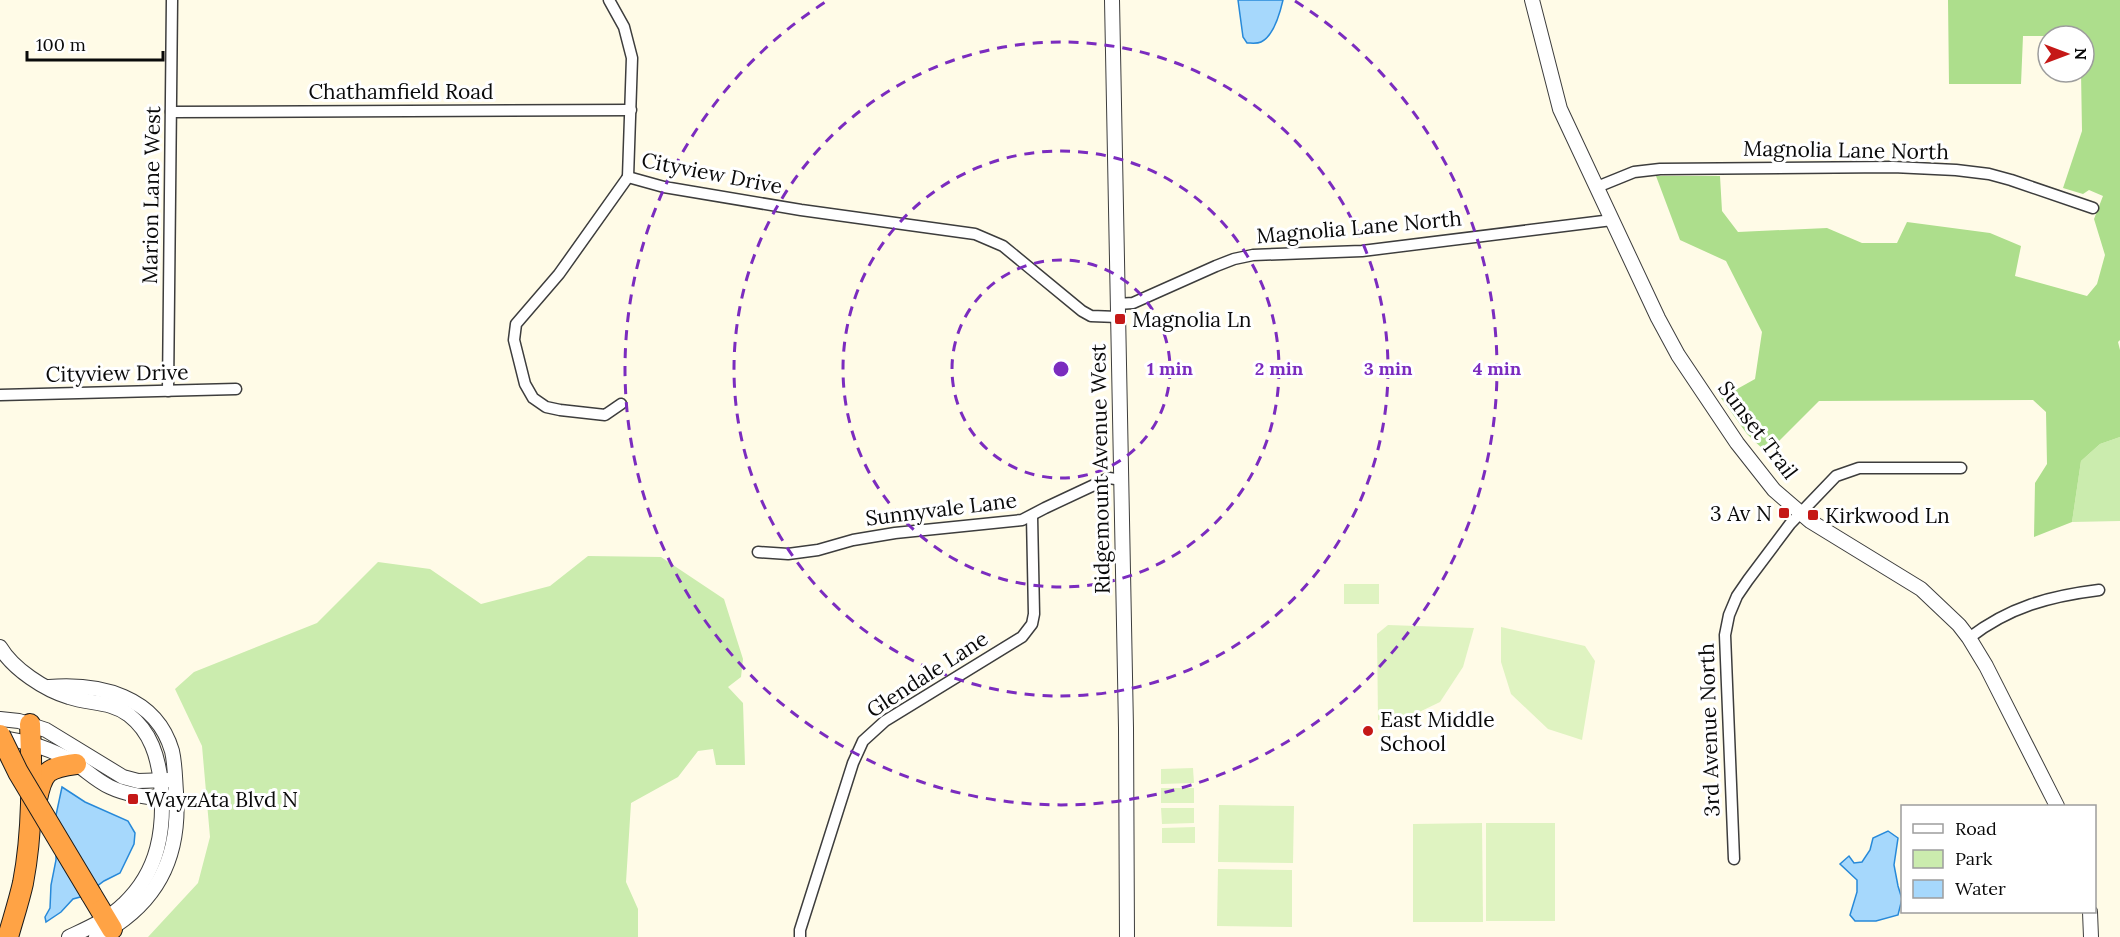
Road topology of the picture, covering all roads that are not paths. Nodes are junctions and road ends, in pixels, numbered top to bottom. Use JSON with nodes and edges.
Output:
{"nodes":[{"id":1,"x":172,"y":0,"type":"edge"},
{"id":2,"x":609,"y":0,"type":"edge"},
{"id":3,"x":1112,"y":0,"type":"edge"},
{"id":4,"x":1532,"y":0,"type":"edge"},
{"id":5,"x":631,"y":110,"type":"junction"},
{"id":6,"x":171,"y":112,"type":"junction"},
{"id":7,"x":628,"y":177,"type":"junction"},
{"id":8,"x":1597,"y":187,"type":"junction"},
{"id":9,"x":2093,"y":208,"type":"dead end"},
{"id":10,"x":1612,"y":220,"type":"junction"},
{"id":11,"x":1117,"y":311,"type":"junction"},
{"id":12,"x":236,"y":389,"type":"dead end"},
{"id":13,"x":168,"y":391,"type":"junction"},
{"id":14,"x":0,"y":395,"type":"edge"},
{"id":15,"x":621,"y":404,"type":"dead end"},
{"id":16,"x":1961,"y":468,"type":"dead end"},
{"id":17,"x":1122,"y":480,"type":"junction"},
{"id":18,"x":1801,"y":513,"type":"junction"},
{"id":19,"x":1032,"y":516,"type":"junction"},
{"id":20,"x":758,"y":552,"type":"dead end"},
{"id":21,"x":2099,"y":590,"type":"dead end"},
{"id":22,"x":1969,"y":638,"type":"junction"},
{"id":23,"x":0,"y":647,"type":"edge"},
{"id":24,"x":49,"y":687,"type":"junction"},
{"id":25,"x":0,"y":719,"type":"edge"},
{"id":26,"x":30,"y":733,"type":"junction"},
{"id":27,"x":0,"y":736,"type":"edge"},
{"id":28,"x":76,"y":764,"type":"junction"},
{"id":29,"x":175,"y":779,"type":"junction"},
{"id":30,"x":161,"y":780,"type":"junction"},
{"id":31,"x":162,"y":799,"type":"junction"},
{"id":32,"x":177,"y":800,"type":"junction"},
{"id":33,"x":2056,"y":805,"type":"edge"},
{"id":34,"x":29,"y":828,"type":"junction"},
{"id":35,"x":1734,"y":859,"type":"dead end"},
{"id":36,"x":2090,"y":913,"type":"edge"},
{"id":37,"x":105,"y":928,"type":"edge"},
{"id":38,"x":8,"y":937,"type":"edge"},
{"id":39,"x":69,"y":937,"type":"edge"},
{"id":40,"x":800,"y":937,"type":"edge"},
{"id":41,"x":1127,"y":937,"type":"edge"},
{"id":42,"x":2091,"y":937,"type":"edge"}],
"edges":[{"from":1,"to":6,"type":"street","name":"Marion Lane West"},
{"from":2,"to":5,"type":"street"},
{"from":3,"to":11,"type":"street","name":"Ridgemount Avenue West"},
{"from":4,"to":8,"type":"street","name":"Sunset Trail"},
{"from":5,"to":6,"type":"street","name":"Chathamfield Road"},
{"from":5,"to":7,"type":"street"},
{"from":6,"to":13,"type":"street","name":"Marion Lane West"},
{"from":7,"to":11,"type":"street","name":"Cityview Drive"},
{"from":7,"to":15,"type":"street","name":"Cityview Drive"},
{"from":8,"to":9,"type":"street","name":"Magnolia Lane North"},
{"from":8,"to":10,"type":"street","name":"Sunset Trail"},
{"from":10,"to":11,"type":"street","name":"Magnolia Lane North"},
{"from":10,"to":18,"type":"street","name":"Sunset Trail"},
{"from":11,"to":17,"type":"street","name":"Ridgemount Avenue West"},
{"from":12,"to":13,"type":"street","name":"Cityview Drive"},
{"from":13,"to":14,"type":"street","name":"Cityview Drive"},
{"from":16,"to":18,"type":"street","name":"3rd Avenue North"},
{"from":17,"to":19,"type":"street","name":"Sunnyvale Lane"},
{"from":17,"to":41,"type":"street","name":"Ridgemount Avenue West"},
{"from":18,"to":22,"type":"street","name":"Sunset Trail"},
{"from":18,"to":35,"type":"street","name":"3rd Avenue North"},
{"from":19,"to":20,"type":"street","name":"Sunnyvale Lane"},
{"from":19,"to":40,"type":"street","name":"Glendale Lane"},
{"from":21,"to":22,"type":"street"},
{"from":22,"to":33,"type":"street","name":"Sunset Trail"},
{"from":23,"to":24,"type":"street"},
{"from":24,"to":29,"type":"street"},
{"from":24,"to":30,"type":"street"},
{"from":25,"to":26,"type":"street"},
{"from":26,"to":27,"type":"street"},
{"from":26,"to":28,"type":"street"},
{"from":26,"to":30,"type":"street"},
{"from":26,"to":34,"type":"highway"},
{"from":27,"to":37,"type":"highway","bridge":true},
{"from":28,"to":31,"type":"street"},
{"from":28,"to":34,"type":"highway"},
{"from":29,"to":30,"type":"street"},
{"from":29,"to":32,"type":"street"},
{"from":30,"to":31,"type":"street"},
{"from":31,"to":32,"type":"street"},
{"from":31,"to":37,"type":"street"},
{"from":32,"to":37,"type":"street"},
{"from":34,"to":38,"type":"highway"},
{"from":36,"to":42,"type":"street"},
{"from":37,"to":39,"type":"street"}]}
